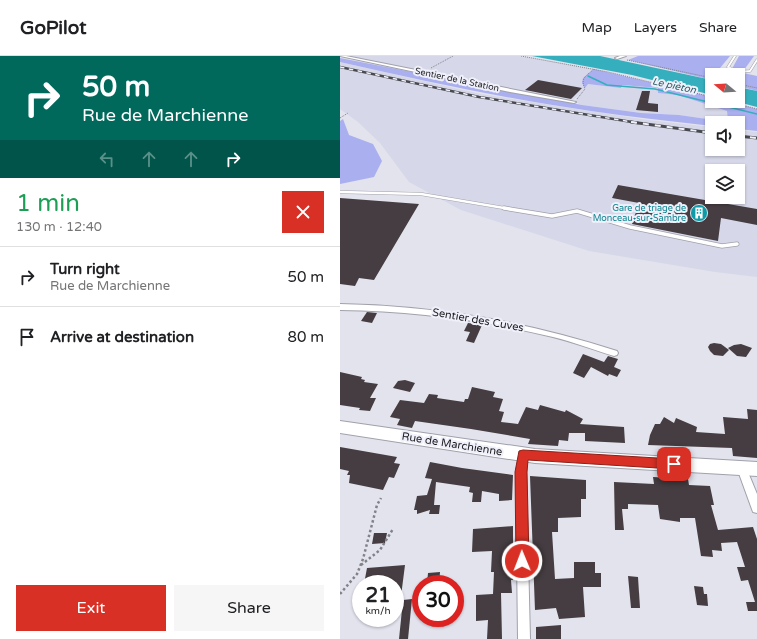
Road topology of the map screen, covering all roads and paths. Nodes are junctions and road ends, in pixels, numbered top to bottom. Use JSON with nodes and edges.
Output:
{"nodes":[{"id":1,"x":341,"y":56,"type":"edge"},
{"id":2,"x":453,"y":56,"type":"edge"},
{"id":3,"x":521,"y":56,"type":"edge"},
{"id":4,"x":624,"y":56,"type":"edge"},
{"id":5,"x":735,"y":56,"type":"edge"},
{"id":6,"x":616,"y":58,"type":"joint"},
{"id":7,"x":757,"y":60,"type":"edge"},
{"id":8,"x":594,"y":69,"type":"junction"},
{"id":9,"x":424,"y":73,"type":"junction"},
{"id":10,"x":705,"y":77,"type":"edge"},
{"id":11,"x":745,"y":85,"type":"edge"},
{"id":12,"x":757,"y":88,"type":"edge"},
{"id":13,"x":705,"y":95,"type":"edge"},
{"id":14,"x":574,"y":102,"type":"joint"},
{"id":15,"x":745,"y":106,"type":"edge"},
{"id":16,"x":757,"y":109,"type":"edge"},
{"id":17,"x":348,"y":113,"type":"dead end"},
{"id":18,"x":340,"y":118,"type":"edge"},
{"id":19,"x":340,"y":192,"type":"edge"},
{"id":20,"x":737,"y":244,"type":"dead end"},
{"id":21,"x":340,"y":307,"type":"edge"},
{"id":22,"x":614,"y":353,"type":"dead end"},
{"id":23,"x":340,"y":427,"type":"edge"},
{"id":24,"x":523,"y":455,"type":"junction"},
{"id":25,"x":742,"y":468,"type":"junction"},
{"id":26,"x":757,"y":469,"type":"edge"},
{"id":27,"x":381,"y":498,"type":"dead end"},
{"id":28,"x":757,"y":508,"type":"edge"},
{"id":29,"x":393,"y":530,"type":"dead end"},
{"id":30,"x":360,"y":566,"type":"junction"},
{"id":31,"x":340,"y":594,"type":"edge"},
{"id":32,"x":524,"y":639,"type":"edge"}],
"edges":[{"from":1,"to":9,"type":"street","name":"Sentier de la Station"},
{"from":2,"to":9,"type":"path"},
{"from":3,"to":8,"type":"path"},
{"from":4,"to":6,"type":"street"},
{"from":5,"to":7,"type":"lane"},
{"from":6,"to":10,"type":"path"},
{"from":8,"to":13,"type":"path"},
{"from":8,"to":14,"type":"path"},
{"from":9,"to":14,"type":"street","name":"Sentier de la Station"},
{"from":11,"to":12,"type":"path"},
{"from":15,"to":16,"type":"path"},
{"from":17,"to":18,"type":"path"},
{"from":19,"to":20,"type":"lane"},
{"from":21,"to":22,"type":"street","name":"Sentier des Cuves"},
{"from":23,"to":24,"type":"main road","name":"Rue de Marchienne"},
{"from":24,"to":25,"type":"main road","name":"Rue de Marchienne"},
{"from":24,"to":32,"type":"street"},
{"from":25,"to":26,"type":"main road","name":"Rue de Marchienne"},
{"from":25,"to":28,"type":"street"},
{"from":27,"to":30,"type":"path"},
{"from":29,"to":30,"type":"path"},
{"from":30,"to":31,"type":"path"}]}
